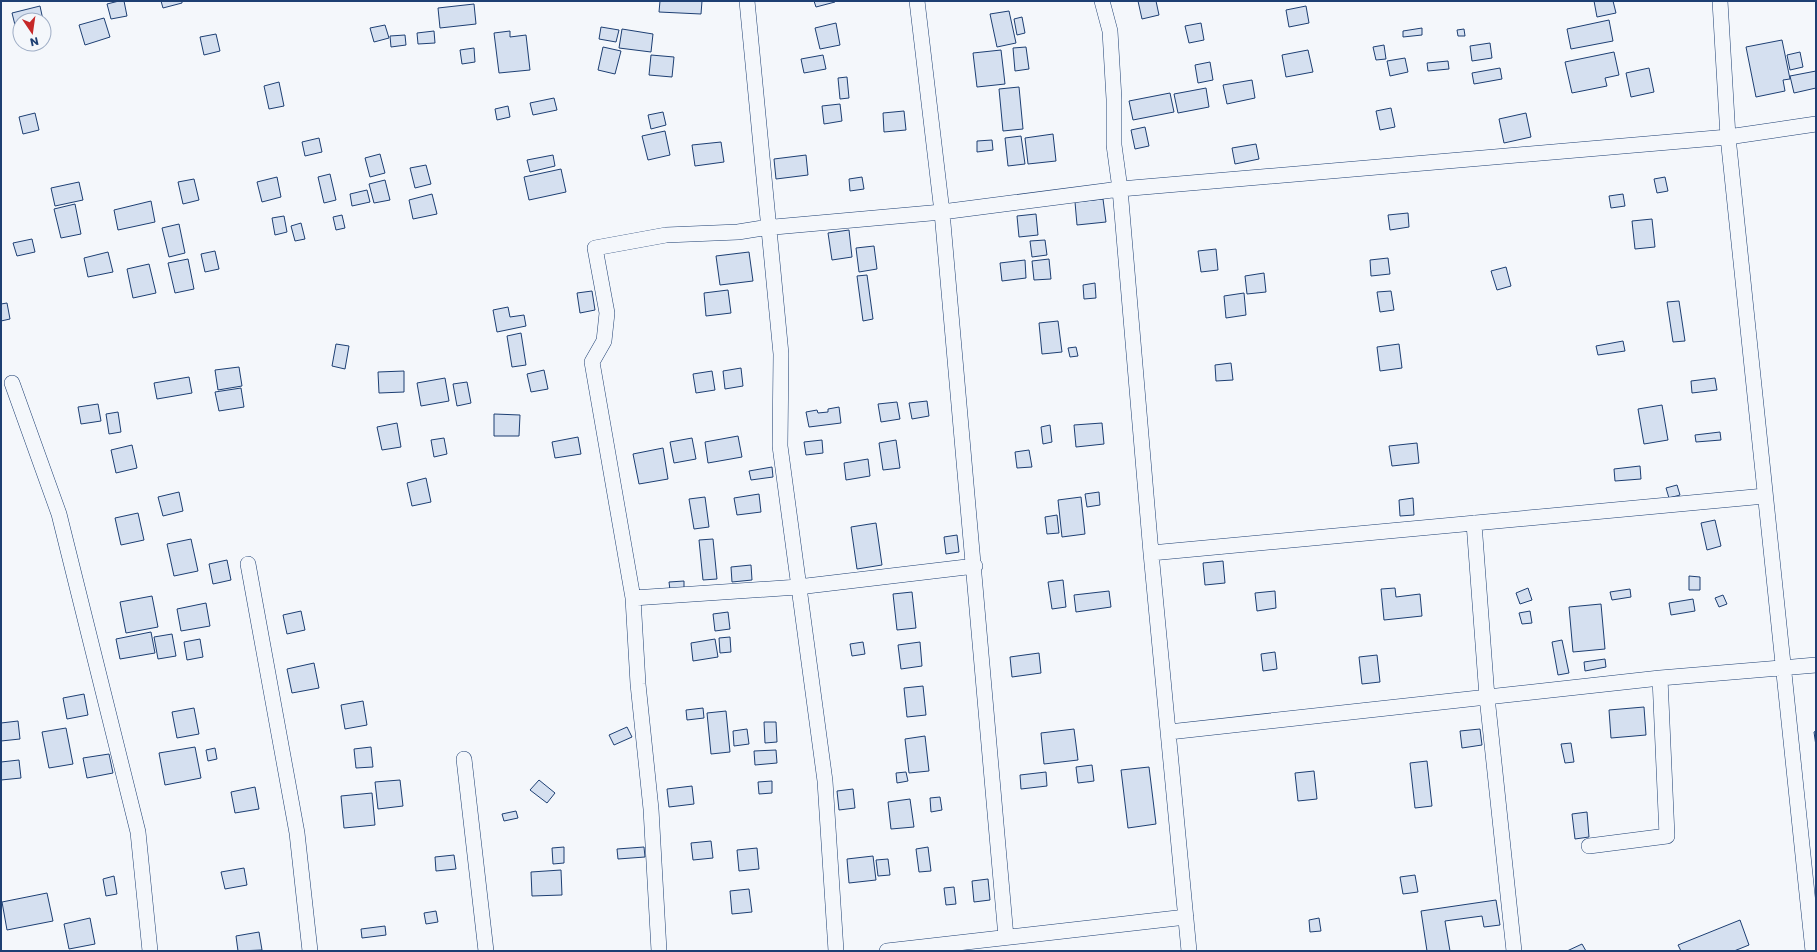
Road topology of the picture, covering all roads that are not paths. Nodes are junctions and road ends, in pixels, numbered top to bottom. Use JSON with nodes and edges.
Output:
{"nodes":[{"id":1,"x":747,"y":1,"type":"edge"},
{"id":2,"x":917,"y":1,"type":"edge"},
{"id":3,"x":1102,"y":1,"type":"edge"},
{"id":4,"x":1720,"y":1,"type":"edge"},
{"id":5,"x":1816,"y":124,"type":"edge"},
{"id":6,"x":1728,"y":137,"type":"junction"},
{"id":7,"x":1120,"y":189,"type":"junction"},
{"id":8,"x":942,"y":212,"type":"junction"},
{"id":9,"x":770,"y":227,"type":"junction"},
{"id":10,"x":12,"y":383,"type":"dead end"},
{"id":11,"x":1765,"y":496,"type":"junction"},
{"id":12,"x":1474,"y":523,"type":"junction"},
{"id":13,"x":1151,"y":553,"type":"junction"},
{"id":14,"x":248,"y":564,"type":"dead end"},
{"id":15,"x":974,"y":566,"type":"junction"},
{"id":16,"x":798,"y":587,"type":"junction"},
{"id":17,"x":633,"y":598,"type":"junction"},
{"id":18,"x":1816,"y":665,"type":"edge"},
{"id":19,"x":1783,"y":668,"type":"junction"},
{"id":20,"x":1660,"y":678,"type":"junction"},
{"id":21,"x":1487,"y":697,"type":"junction"},
{"id":22,"x":1169,"y":732,"type":"junction"},
{"id":23,"x":464,"y":758,"type":"dead end"},
{"id":24,"x":1589,"y":846,"type":"dead end"},
{"id":25,"x":1186,"y":917,"type":"junction"},
{"id":26,"x":1006,"y":937,"type":"junction"},
{"id":27,"x":150,"y":951,"type":"edge"},
{"id":28,"x":310,"y":951,"type":"edge"},
{"id":29,"x":486,"y":951,"type":"edge"},
{"id":30,"x":659,"y":951,"type":"edge"},
{"id":31,"x":836,"y":951,"type":"edge"},
{"id":32,"x":887,"y":951,"type":"edge"},
{"id":33,"x":1189,"y":951,"type":"edge"},
{"id":34,"x":1514,"y":951,"type":"edge"},
{"id":35,"x":1812,"y":951,"type":"edge"}],
"edges":[{"from":1,"to":9,"type":"street"},
{"from":2,"to":8,"type":"street"},
{"from":3,"to":7,"type":"street"},
{"from":4,"to":6,"type":"street"},
{"from":5,"to":6,"type":"street"},
{"from":6,"to":7,"type":"street"},
{"from":6,"to":11,"type":"street"},
{"from":7,"to":8,"type":"street"},
{"from":7,"to":13,"type":"street"},
{"from":8,"to":9,"type":"street"},
{"from":8,"to":15,"type":"street"},
{"from":9,"to":16,"type":"street"},
{"from":9,"to":17,"type":"street"},
{"from":10,"to":27,"type":"street"},
{"from":11,"to":12,"type":"street"},
{"from":11,"to":19,"type":"street"},
{"from":12,"to":13,"type":"street"},
{"from":12,"to":21,"type":"street"},
{"from":13,"to":22,"type":"street"},
{"from":14,"to":28,"type":"street"},
{"from":15,"to":16,"type":"street"},
{"from":15,"to":26,"type":"street"},
{"from":16,"to":17,"type":"street"},
{"from":16,"to":31,"type":"street"},
{"from":17,"to":30,"type":"street"},
{"from":18,"to":19,"type":"street"},
{"from":19,"to":20,"type":"street"},
{"from":19,"to":35,"type":"street"},
{"from":20,"to":21,"type":"street"},
{"from":20,"to":24,"type":"street"},
{"from":21,"to":22,"type":"street"},
{"from":21,"to":34,"type":"street"},
{"from":22,"to":25,"type":"street"},
{"from":23,"to":29,"type":"street"},
{"from":25,"to":26,"type":"street"},
{"from":25,"to":33,"type":"street"},
{"from":26,"to":32,"type":"street"}]}
